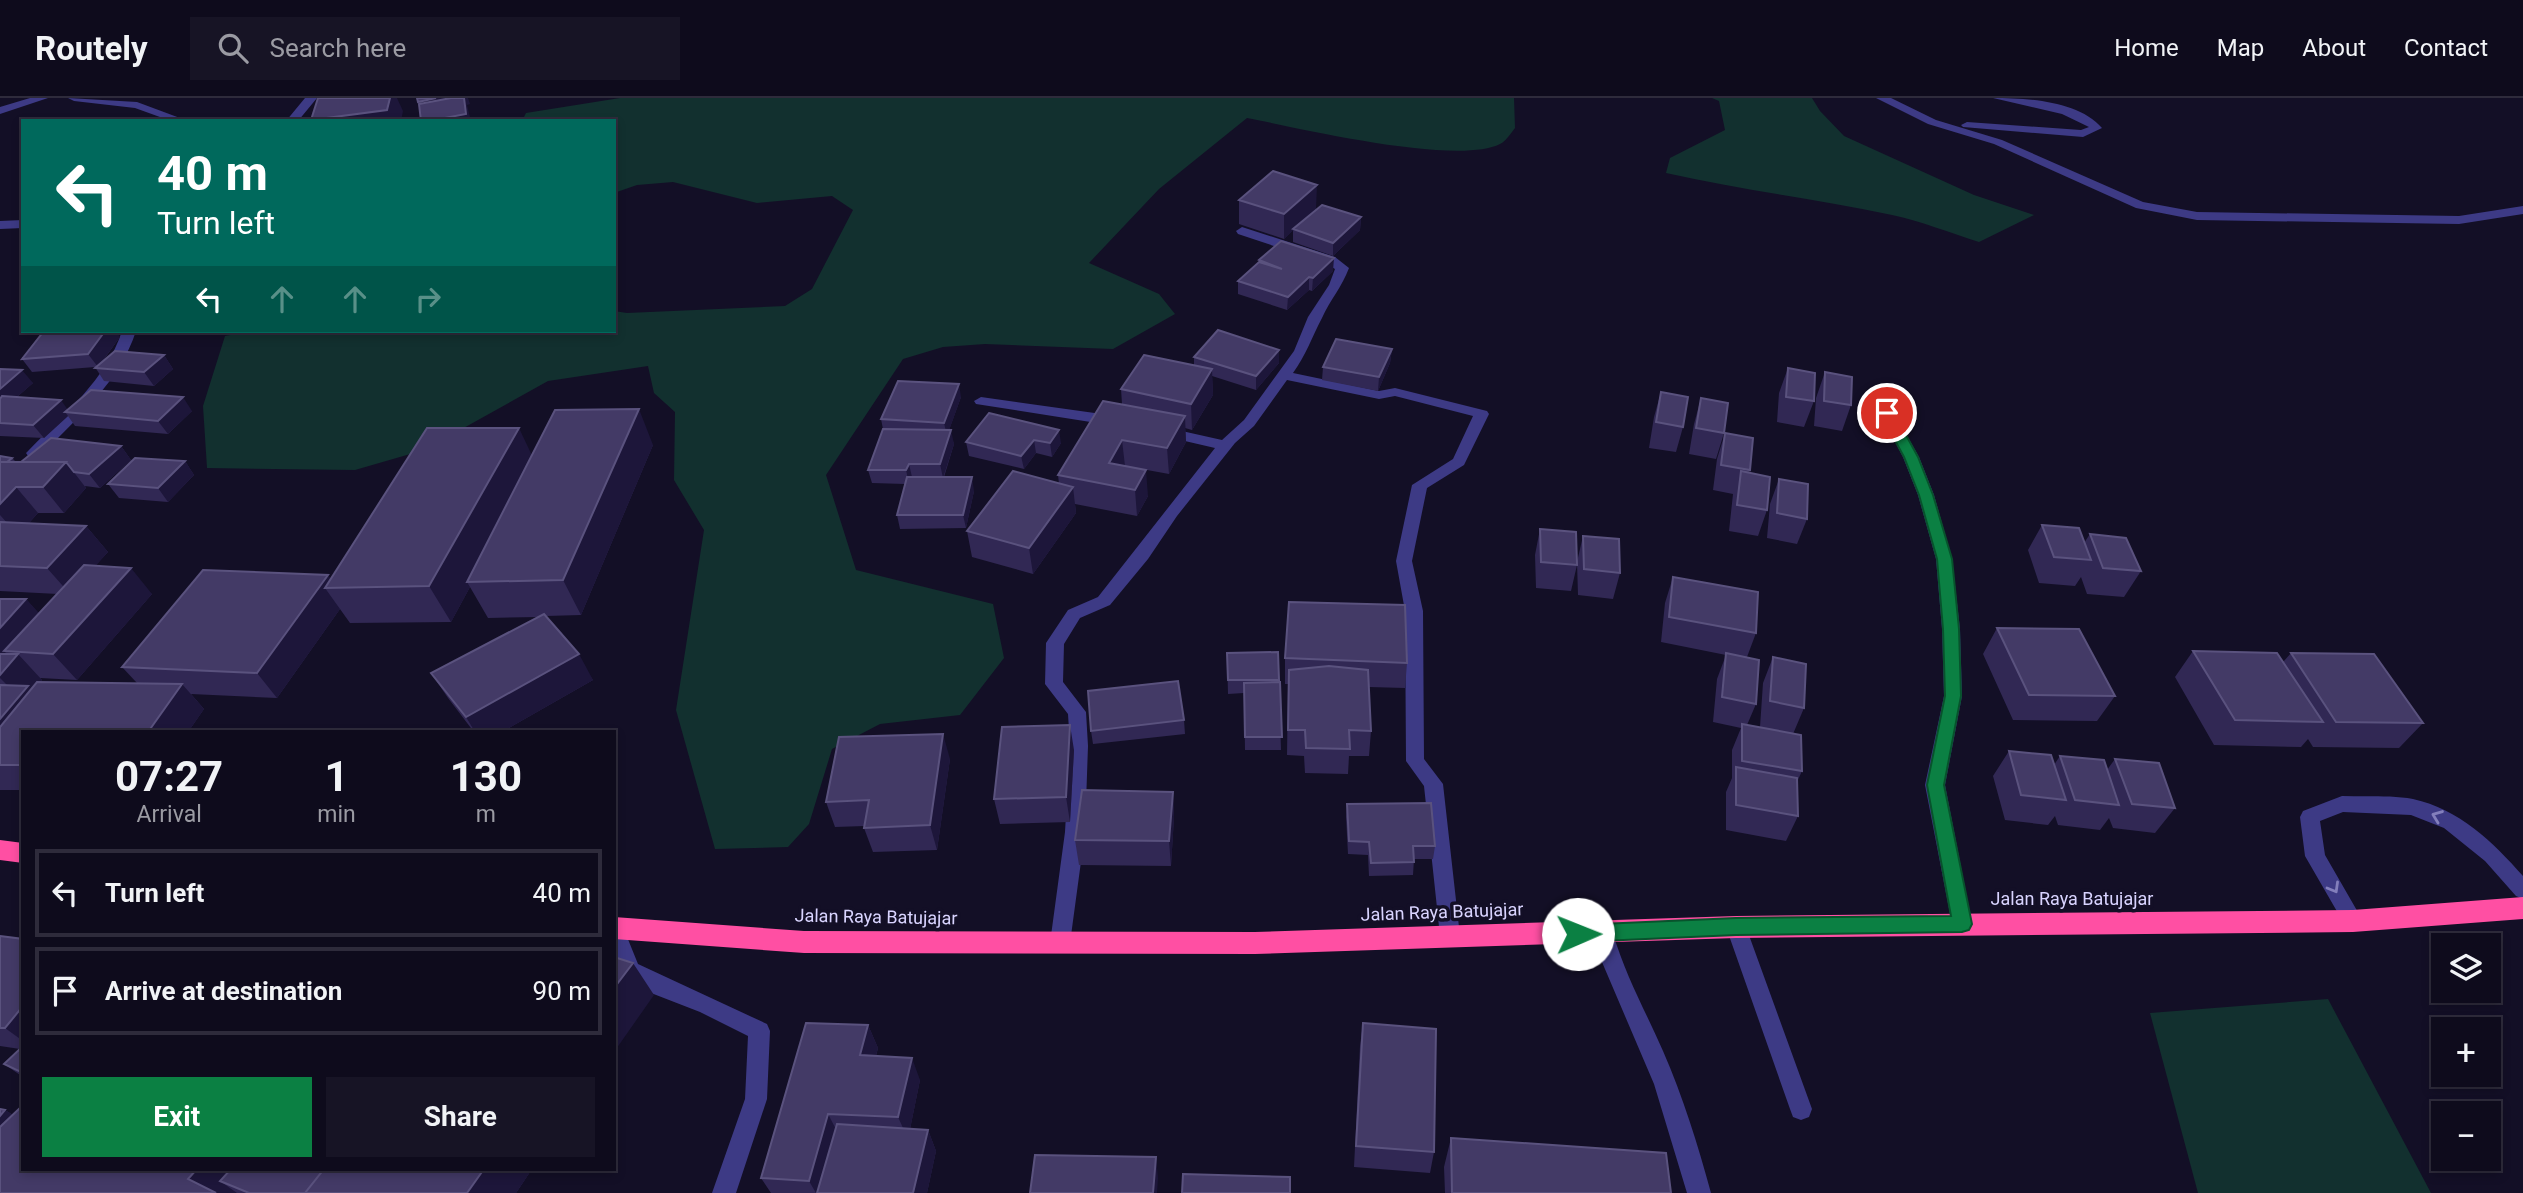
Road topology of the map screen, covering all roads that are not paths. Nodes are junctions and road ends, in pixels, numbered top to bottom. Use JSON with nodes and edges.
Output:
{"nodes":[{"id":1,"x":42,"y":98,"type":"edge"},
{"id":2,"x":74,"y":98,"type":"edge"},
{"id":3,"x":311,"y":98,"type":"edge"},
{"id":4,"x":1882,"y":98,"type":"edge"},
{"id":5,"x":1999,"y":98,"type":"edge"},
{"id":6,"x":0,"y":111,"type":"edge"},
{"id":7,"x":176,"y":119,"type":"edge"},
{"id":8,"x":294,"y":119,"type":"edge"},
{"id":9,"x":1932,"y":122,"type":"junction"},
{"id":10,"x":2523,"y":210,"type":"edge"},
{"id":11,"x":21,"y":224,"type":"edge"},
{"id":12,"x":0,"y":225,"type":"edge"},
{"id":13,"x":1242,"y":231,"type":"dead end"},
{"id":14,"x":128,"y":333,"type":"edge"},
{"id":15,"x":1284,"y":375,"type":"junction"},
{"id":16,"x":981,"y":401,"type":"dead end"},
{"id":17,"x":1887,"y":413,"type":"dead end"},
{"id":18,"x":1226,"y":446,"type":"junction"},
{"id":19,"x":0,"y":497,"type":"edge"},
{"id":20,"x":0,"y":850,"type":"edge"},
{"id":21,"x":21,"y":853,"type":"edge"},
{"id":22,"x":2523,"y":890,"type":"edge"},
{"id":23,"x":2523,"y":908,"type":"edge"},
{"id":24,"x":2353,"y":921,"type":"junction"},
{"id":25,"x":1962,"y":924,"type":"junction"},
{"id":26,"x":1736,"y":926,"type":"junction"},
{"id":27,"x":616,"y":928,"type":"edge"},
{"id":28,"x":616,"y":933,"type":"edge"},
{"id":29,"x":1603,"y":933,"type":"junction"},
{"id":30,"x":1450,"y":936,"type":"junction"},
{"id":31,"x":1060,"y":943,"type":"junction"},
{"id":32,"x":1801,"y":1108,"type":"dead end"},
{"id":33,"x":724,"y":1193,"type":"edge"},
{"id":34,"x":1699,"y":1193,"type":"edge"}],
"edges":[{"from":1,"to":6,"type":"street"},
{"from":2,"to":7,"type":"street"},
{"from":3,"to":8,"type":"street"},
{"from":4,"to":9,"type":"street"},
{"from":5,"to":9,"type":"street"},
{"from":9,"to":10,"type":"street"},
{"from":11,"to":12,"type":"street"},
{"from":13,"to":15,"type":"street"},
{"from":14,"to":19,"type":"street"},
{"from":15,"to":18,"type":"street"},
{"from":15,"to":30,"type":"street"},
{"from":16,"to":18,"type":"street"},
{"from":17,"to":25,"type":"street"},
{"from":18,"to":31,"type":"street"},
{"from":20,"to":21,"type":"highway"},
{"from":22,"to":24,"type":"street","one_way":true},
{"from":23,"to":24,"type":"highway","name":"Jalan Raya Batujajar"},
{"from":24,"to":25,"type":"highway","name":"Jalan Raya Batujajar"},
{"from":25,"to":26,"type":"highway","name":"Jalan Raya Batujajar"},
{"from":26,"to":29,"type":"highway","name":"Jalan Raya Batujajar"},
{"from":26,"to":32,"type":"street"},
{"from":27,"to":31,"type":"highway","name":"Jalan Raya Batujajar"},
{"from":28,"to":33,"type":"street"},
{"from":29,"to":30,"type":"highway","name":"Jalan Raya Batujajar"},
{"from":29,"to":34,"type":"street"},
{"from":30,"to":31,"type":"highway","name":"Jalan Raya Batujajar"}]}
